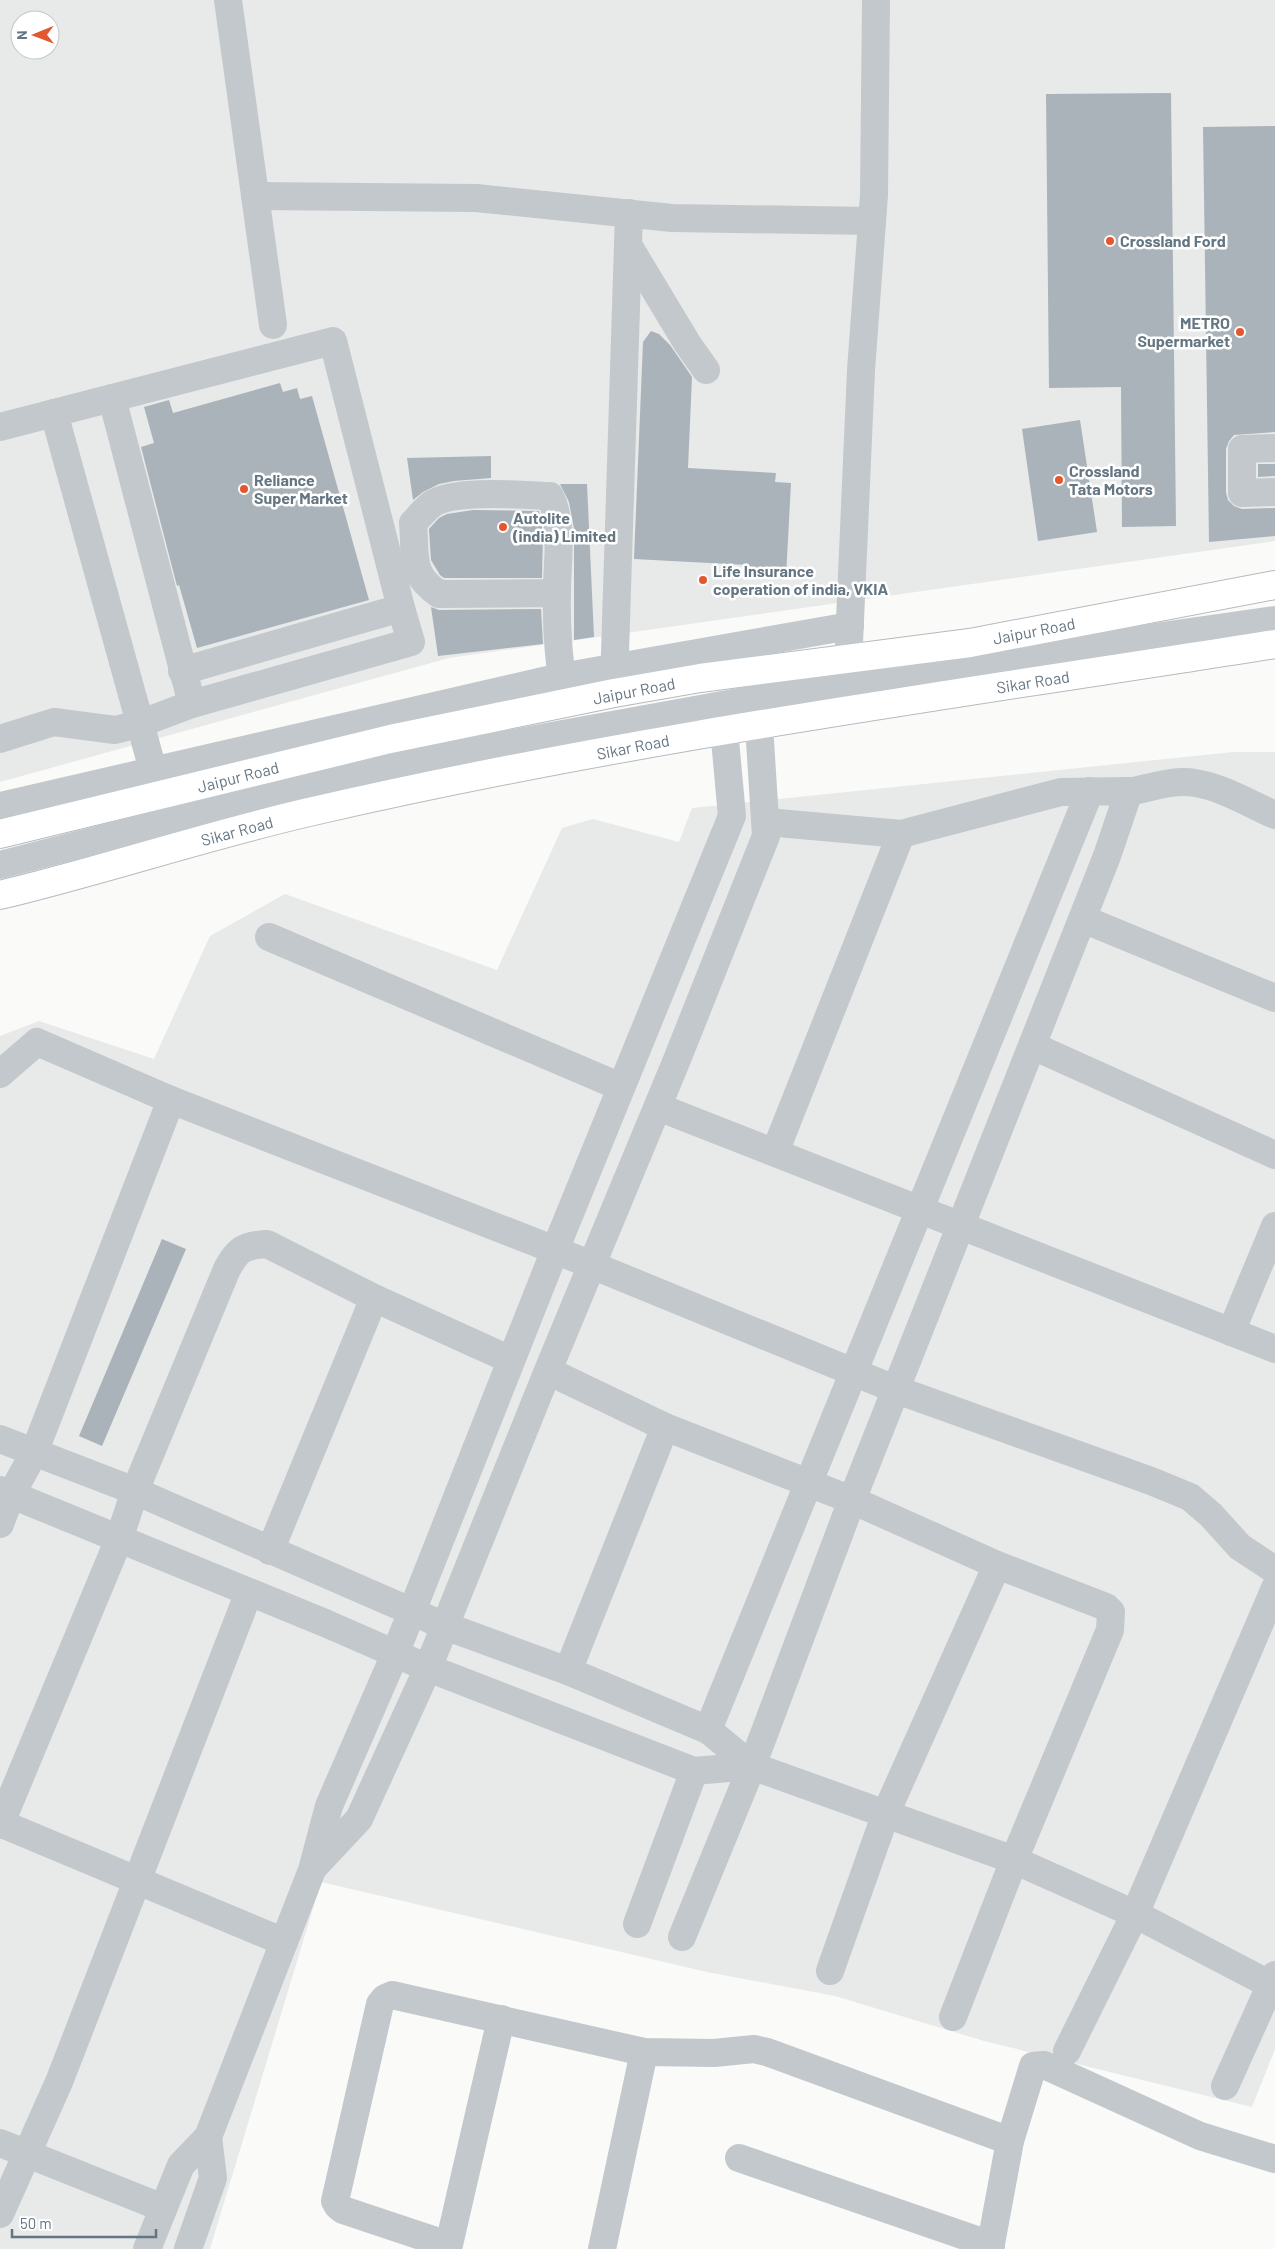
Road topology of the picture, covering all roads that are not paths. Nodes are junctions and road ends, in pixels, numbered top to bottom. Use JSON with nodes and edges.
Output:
{"nodes":[{"id":1,"x":228,"y":0,"type":"edge"},
{"id":2,"x":876,"y":0,"type":"edge"},
{"id":3,"x":255,"y":196,"type":"junction"},
{"id":4,"x":629,"y":214,"type":"junction"},
{"id":5,"x":872,"y":221,"type":"junction"},
{"id":6,"x":628,"y":245,"type":"junction"},
{"id":7,"x":274,"y":325,"type":"dead end"},
{"id":8,"x":706,"y":370,"type":"dead end"},
{"id":9,"x":112,"y":398,"type":"junction"},
{"id":10,"x":54,"y":413,"type":"junction"},
{"id":11,"x":0,"y":427,"type":"edge"},
{"id":12,"x":1275,"y":448,"type":"edge"},
{"id":13,"x":1275,"y":492,"type":"edge"},
{"id":14,"x":1275,"y":584,"type":"edge"},
{"id":15,"x":556,"y":593,"type":"junction"},
{"id":16,"x":401,"y":608,"type":"junction"},
{"id":17,"x":1275,"y":620,"type":"edge"},
{"id":18,"x":850,"y":626,"type":"junction"},
{"id":19,"x":1275,"y":644,"type":"edge"},
{"id":20,"x":848,"y":659,"type":"junction"},
{"id":21,"x":614,"y":666,"type":"junction"},
{"id":22,"x":182,"y":671,"type":"junction"},
{"id":23,"x":561,"y":677,"type":"junction"},
{"id":24,"x":614,"y":693,"type":"junction"},
{"id":25,"x":192,"y":704,"type":"junction"},
{"id":26,"x":565,"y":704,"type":"junction"},
{"id":27,"x":139,"y":724,"type":"junction"},
{"id":28,"x":759,"y":725,"type":"junction"},
{"id":29,"x":724,"y":729,"type":"junction"},
{"id":30,"x":0,"y":739,"type":"edge"},
{"id":31,"x":156,"y":783,"type":"junction"},
{"id":32,"x":1090,"y":791,"type":"junction"},
{"id":33,"x":1129,"y":792,"type":"junction"},
{"id":34,"x":0,"y":806,"type":"edge"},
{"id":35,"x":1275,"y":814,"type":"edge"},
{"id":36,"x":767,"y":822,"type":"junction"},
{"id":37,"x":0,"y":834,"type":"edge"},
{"id":38,"x":901,"y":834,"type":"junction"},
{"id":39,"x":0,"y":865,"type":"edge"},
{"id":40,"x":0,"y":895,"type":"edge"},
{"id":41,"x":1083,"y":919,"type":"junction"},
{"id":42,"x":269,"y":937,"type":"dead end"},
{"id":43,"x":1275,"y":998,"type":"edge"},
{"id":44,"x":1033,"y":1046,"type":"junction"},
{"id":45,"x":0,"y":1074,"type":"edge"},
{"id":46,"x":621,"y":1087,"type":"junction"},
{"id":47,"x":171,"y":1100,"type":"junction"},
{"id":48,"x":658,"y":1107,"type":"junction"},
{"id":49,"x":775,"y":1152,"type":"junction"},
{"id":50,"x":1275,"y":1155,"type":"edge"},
{"id":51,"x":919,"y":1211,"type":"junction"},
{"id":52,"x":1275,"y":1226,"type":"edge"},
{"id":53,"x":962,"y":1227,"type":"junction"},
{"id":54,"x":555,"y":1250,"type":"junction"},
{"id":55,"x":592,"y":1265,"type":"junction"},
{"id":56,"x":374,"y":1298,"type":"junction"},
{"id":57,"x":1231,"y":1332,"type":"junction"},
{"id":58,"x":1275,"y":1349,"type":"edge"},
{"id":59,"x":511,"y":1360,"type":"junction"},
{"id":60,"x":548,"y":1371,"type":"junction"},
{"id":61,"x":854,"y":1373,"type":"junction"},
{"id":62,"x":897,"y":1390,"type":"junction"},
{"id":63,"x":665,"y":1427,"type":"junction"},
{"id":64,"x":0,"y":1439,"type":"edge"},
{"id":65,"x":34,"y":1453,"type":"junction"},
{"id":66,"x":809,"y":1482,"type":"junction"},
{"id":67,"x":135,"y":1491,"type":"junction"},
{"id":68,"x":6,"y":1493,"type":"edge"},
{"id":69,"x":852,"y":1500,"type":"junction"},
{"id":70,"x":0,"y":1524,"type":"edge"},
{"id":71,"x":119,"y":1539,"type":"junction"},
{"id":72,"x":270,"y":1551,"type":"junction"},
{"id":73,"x":997,"y":1565,"type":"junction"},
{"id":74,"x":1275,"y":1570,"type":"edge"},
{"id":75,"x":1275,"y":1588,"type":"edge"},
{"id":76,"x":249,"y":1592,"type":"junction"},
{"id":77,"x":412,"y":1612,"type":"junction"},
{"id":78,"x":445,"y":1626,"type":"junction"},
{"id":79,"x":395,"y":1654,"type":"junction"},
{"id":80,"x":428,"y":1668,"type":"junction"},
{"id":81,"x":568,"y":1672,"type":"junction"},
{"id":82,"x":708,"y":1730,"type":"junction"},
{"id":83,"x":752,"y":1766,"type":"junction"},
{"id":84,"x":694,"y":1771,"type":"junction"},
{"id":85,"x":886,"y":1813,"type":"junction"},
{"id":86,"x":0,"y":1824,"type":"edge"},
{"id":87,"x":1014,"y":1860,"type":"junction"},
{"id":88,"x":312,"y":1870,"type":"junction"},
{"id":89,"x":137,"y":1880,"type":"junction"},
{"id":90,"x":1135,"y":1914,"type":"junction"},
{"id":91,"x":638,"y":1924,"type":"dead end"},
{"id":92,"x":682,"y":1936,"type":"dead end"},
{"id":93,"x":284,"y":1942,"type":"junction"},
{"id":94,"x":830,"y":1971,"type":"dead end"},
{"id":95,"x":1274,"y":1982,"type":"edge"},
{"id":96,"x":953,"y":2017,"type":"dead end"},
{"id":97,"x":501,"y":2019,"type":"junction"},
{"id":98,"x":1067,"y":2051,"type":"dead end"},
{"id":99,"x":644,"y":2052,"type":"junction"},
{"id":100,"x":1226,"y":2086,"type":"dead end"},
{"id":101,"x":208,"y":2136,"type":"junction"},
{"id":102,"x":1010,"y":2141,"type":"junction"},
{"id":103,"x":0,"y":2143,"type":"edge"},
{"id":104,"x":27,"y":2154,"type":"junction"},
{"id":105,"x":739,"y":2158,"type":"dead end"},
{"id":106,"x":1275,"y":2159,"type":"edge"},
{"id":107,"x":164,"y":2208,"type":"junction"},
{"id":108,"x":0,"y":2214,"type":"edge"},
{"id":109,"x":448,"y":2247,"type":"edge"},
{"id":110,"x":990,"y":2247,"type":"edge"},
{"id":111,"x":147,"y":2249,"type":"edge"},
{"id":112,"x":188,"y":2249,"type":"edge"},
{"id":113,"x":602,"y":2249,"type":"edge"}],
"edges":[{"from":1,"to":3,"type":"street"},
{"from":2,"to":5,"type":"street"},
{"from":3,"to":4,"type":"street"},
{"from":3,"to":7,"type":"street"},
{"from":4,"to":5,"type":"street"},
{"from":4,"to":6,"type":"street"},
{"from":5,"to":18,"type":"street"},
{"from":6,"to":8,"type":"street"},
{"from":6,"to":21,"type":"street"},
{"from":9,"to":10,"type":"street"},
{"from":9,"to":16,"type":"street"},
{"from":9,"to":22,"type":"street"},
{"from":10,"to":11,"type":"street"},
{"from":10,"to":27,"type":"street"},
{"from":12,"to":13,"type":"street"},
{"from":14,"to":20,"type":"main road","name":"Jaipur Road"},
{"from":15,"to":15,"type":"street"},
{"from":15,"to":23,"type":"street"},
{"from":16,"to":22,"type":"street"},
{"from":16,"to":25,"type":"street"},
{"from":17,"to":39,"type":"street"},
{"from":18,"to":20,"type":"street"},
{"from":18,"to":21,"type":"street"},
{"from":19,"to":28,"type":"main road","name":"Sikar Road"},
{"from":20,"to":24,"type":"main road","name":"Jaipur Road"},
{"from":21,"to":23,"type":"street"},
{"from":21,"to":24,"type":"street"},
{"from":22,"to":25,"type":"street"},
{"from":23,"to":26,"type":"street"},
{"from":23,"to":31,"type":"street"},
{"from":24,"to":26,"type":"main road","name":"Jaipur Road"},
{"from":25,"to":27,"type":"street"},
{"from":26,"to":31,"type":"main road","name":"Jaipur Road"},
{"from":27,"to":30,"type":"street"},
{"from":27,"to":31,"type":"street"},
{"from":28,"to":29,"type":"main road","name":"Sikar Road"},
{"from":28,"to":36,"type":"street"},
{"from":29,"to":40,"type":"main road","name":"Sikar Road"},
{"from":29,"to":46,"type":"street"},
{"from":31,"to":34,"type":"street"},
{"from":31,"to":37,"type":"main road","name":"Jaipur Road"},
{"from":32,"to":33,"type":"street"},
{"from":32,"to":38,"type":"street"},
{"from":32,"to":51,"type":"street"},
{"from":33,"to":35,"type":"street"},
{"from":33,"to":41,"type":"street"},
{"from":36,"to":38,"type":"street"},
{"from":36,"to":48,"type":"street"},
{"from":38,"to":49,"type":"street"},
{"from":41,"to":43,"type":"street"},
{"from":41,"to":44,"type":"street"},
{"from":42,"to":46,"type":"street"},
{"from":44,"to":50,"type":"street"},
{"from":44,"to":53,"type":"street"},
{"from":45,"to":47,"type":"street"},
{"from":46,"to":54,"type":"street"},
{"from":47,"to":54,"type":"street"},
{"from":47,"to":65,"type":"street"},
{"from":48,"to":49,"type":"street"},
{"from":48,"to":55,"type":"street"},
{"from":49,"to":51,"type":"street"},
{"from":51,"to":53,"type":"street"},
{"from":51,"to":61,"type":"street"},
{"from":52,"to":57,"type":"street"},
{"from":53,"to":57,"type":"street"},
{"from":53,"to":62,"type":"street"},
{"from":54,"to":55,"type":"street"},
{"from":54,"to":59,"type":"street"},
{"from":55,"to":60,"type":"street"},
{"from":55,"to":61,"type":"street"},
{"from":56,"to":59,"type":"street"},
{"from":56,"to":67,"type":"street"},
{"from":56,"to":72,"type":"street"},
{"from":57,"to":58,"type":"street"},
{"from":59,"to":77,"type":"street"},
{"from":60,"to":63,"type":"street"},
{"from":60,"to":78,"type":"street"},
{"from":61,"to":62,"type":"street"},
{"from":61,"to":66,"type":"street"},
{"from":62,"to":69,"type":"street"},
{"from":62,"to":74,"type":"street"},
{"from":63,"to":66,"type":"street"},
{"from":63,"to":81,"type":"street"},
{"from":64,"to":65,"type":"street"},
{"from":65,"to":67,"type":"street"},
{"from":65,"to":68,"type":"street"},
{"from":66,"to":69,"type":"street"},
{"from":66,"to":82,"type":"street"},
{"from":67,"to":71,"type":"street"},
{"from":67,"to":72,"type":"street"},
{"from":68,"to":70,"type":"street"},
{"from":68,"to":71,"type":"street"},
{"from":69,"to":73,"type":"street"},
{"from":69,"to":83,"type":"street"},
{"from":71,"to":76,"type":"street"},
{"from":71,"to":86,"type":"street"},
{"from":72,"to":77,"type":"street"},
{"from":73,"to":85,"type":"street"},
{"from":73,"to":87,"type":"street"},
{"from":75,"to":90,"type":"street"},
{"from":76,"to":79,"type":"street"},
{"from":76,"to":89,"type":"street"},
{"from":77,"to":78,"type":"street"},
{"from":77,"to":79,"type":"street"},
{"from":78,"to":80,"type":"street"},
{"from":78,"to":81,"type":"street"},
{"from":79,"to":80,"type":"street"},
{"from":79,"to":88,"type":"street"},
{"from":80,"to":84,"type":"street"},
{"from":80,"to":88,"type":"street"},
{"from":81,"to":82,"type":"street"},
{"from":82,"to":83,"type":"street"},
{"from":83,"to":84,"type":"street"},
{"from":83,"to":85,"type":"street"},
{"from":83,"to":92,"type":"street"},
{"from":84,"to":91,"type":"street"},
{"from":85,"to":87,"type":"street"},
{"from":85,"to":94,"type":"street"},
{"from":86,"to":89,"type":"street"},
{"from":87,"to":90,"type":"street"},
{"from":87,"to":96,"type":"street"},
{"from":88,"to":93,"type":"street"},
{"from":89,"to":93,"type":"street"},
{"from":89,"to":104,"type":"street"},
{"from":90,"to":95,"type":"street"},
{"from":90,"to":98,"type":"street"},
{"from":93,"to":101,"type":"street"},
{"from":95,"to":100,"type":"street"},
{"from":97,"to":99,"type":"street"},
{"from":97,"to":109,"type":"street"},
{"from":97,"to":109,"type":"street"},
{"from":99,"to":102,"type":"street"},
{"from":99,"to":113,"type":"street"},
{"from":101,"to":107,"type":"street"},
{"from":101,"to":112,"type":"street"},
{"from":102,"to":106,"type":"street"},
{"from":102,"to":110,"type":"street"},
{"from":103,"to":104,"type":"street"},
{"from":104,"to":107,"type":"street"},
{"from":104,"to":108,"type":"street"},
{"from":105,"to":110,"type":"street"},
{"from":107,"to":111,"type":"street"}]}
